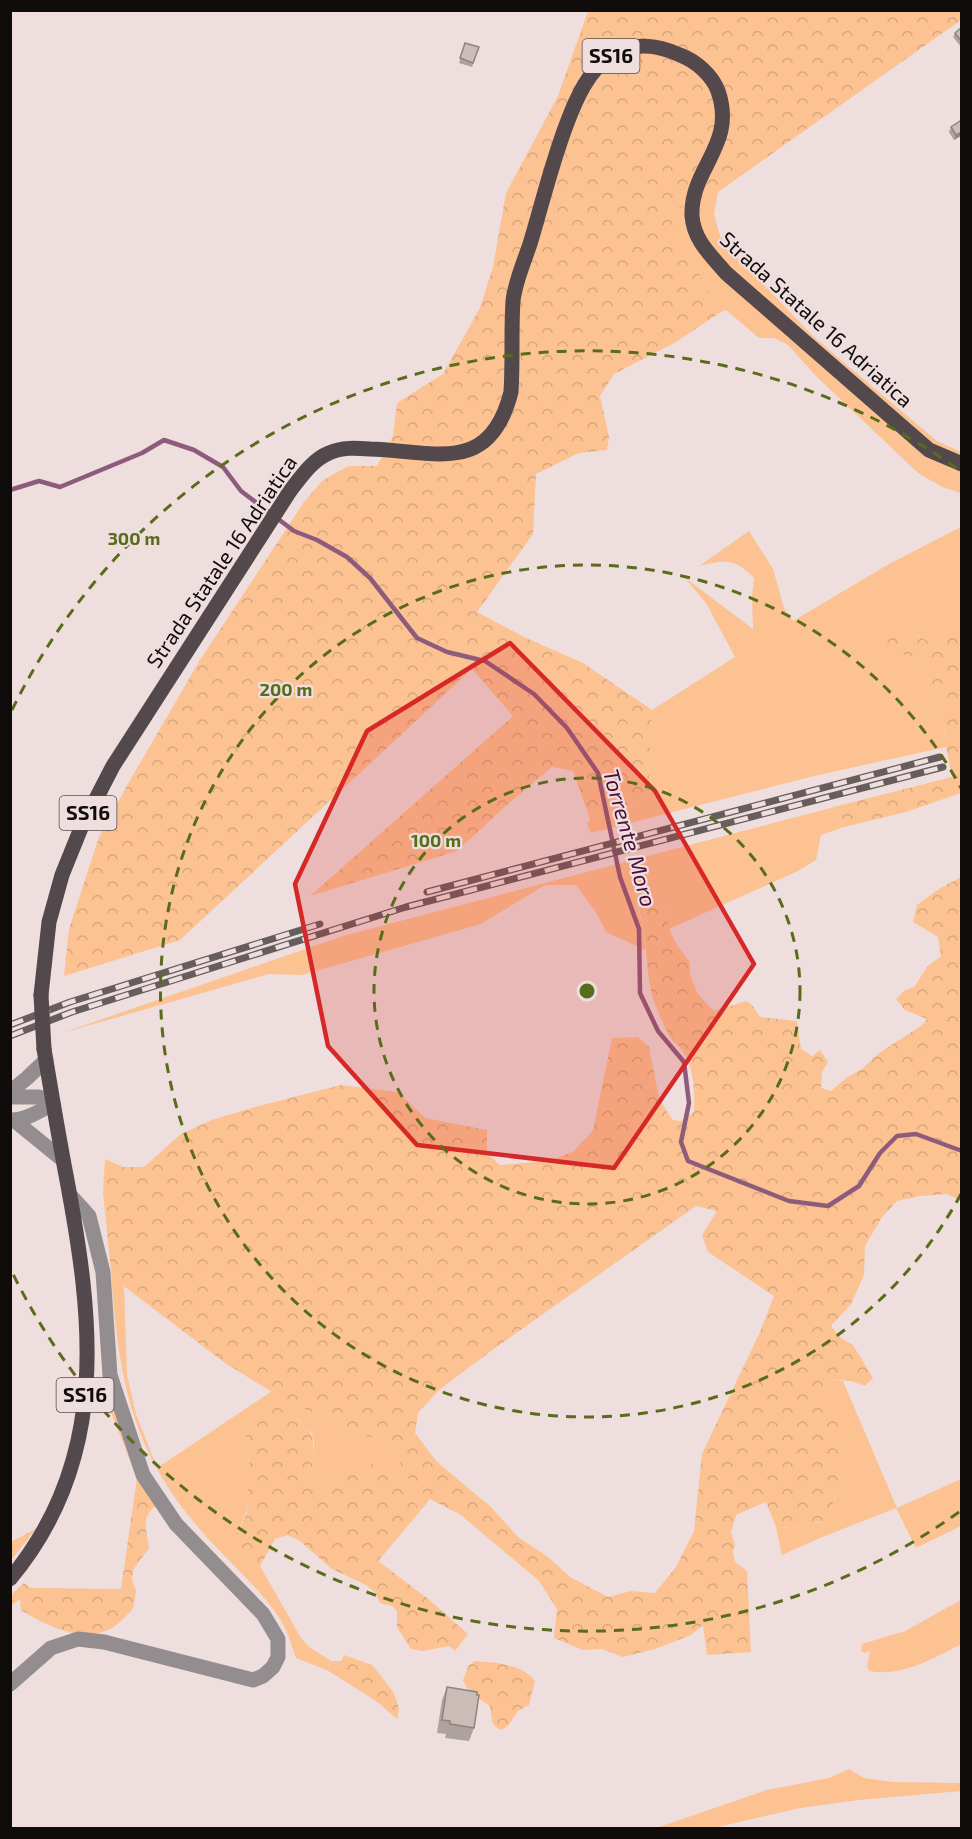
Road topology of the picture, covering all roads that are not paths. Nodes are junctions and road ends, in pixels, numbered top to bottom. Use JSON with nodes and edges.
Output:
{"nodes":[{"id":1,"x":962,"y":464,"type":"edge"},
{"id":2,"x":45,"y":1054,"type":"junction"},
{"id":3,"x":10,"y":1092,"type":"edge"},
{"id":4,"x":10,"y":1097,"type":"edge"},
{"id":5,"x":53,"y":1104,"type":"junction"},
{"id":6,"x":13,"y":1120,"type":"edge"},
{"id":7,"x":63,"y":1160,"type":"junction"},
{"id":8,"x":70,"y":1195,"type":"junction"},
{"id":9,"x":85,"y":1293,"type":"junction"},
{"id":10,"x":107,"y":1314,"type":"junction"},
{"id":11,"x":10,"y":1579,"type":"edge"},
{"id":12,"x":10,"y":1684,"type":"edge"}],
"edges":[{"from":1,"to":2,"type":"main road","name":"Strada Statale 16 Adriatica","number":"SS16","bridge":true},
{"from":2,"to":3,"type":"street"},
{"from":2,"to":5,"type":"main road","name":"Strada Statale 16 Adriatica","number":"SS16"},
{"from":4,"to":5,"type":"street"},
{"from":5,"to":6,"type":"street"},
{"from":5,"to":7,"type":"main road","name":"Strada Statale 16 Adriatica","number":"SS16"},
{"from":6,"to":7,"type":"street"},
{"from":7,"to":8,"type":"main road","number":"SS16"},
{"from":8,"to":9,"type":"main road","number":"SS16"},
{"from":8,"to":10,"type":"street"},
{"from":9,"to":10,"type":"street"},
{"from":9,"to":11,"type":"main road","number":"SS16"},
{"from":10,"to":12,"type":"street"}]}
